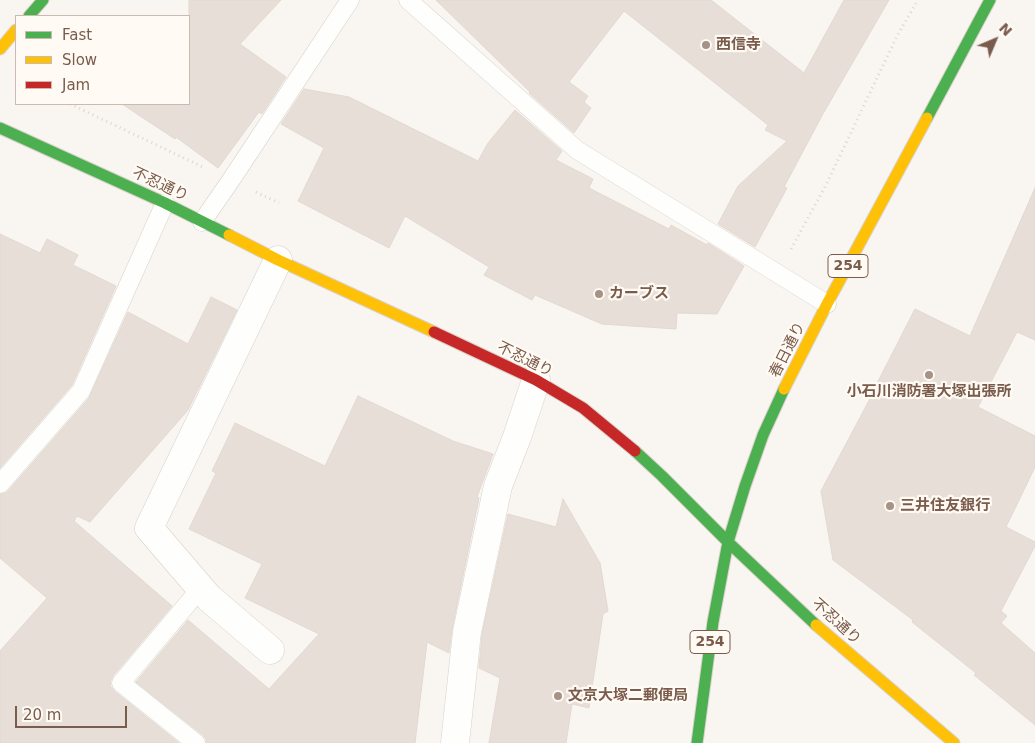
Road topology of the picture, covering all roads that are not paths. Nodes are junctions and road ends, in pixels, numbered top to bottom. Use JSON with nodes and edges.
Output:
{"nodes":[{"id":1,"x":43,"y":0,"type":"edge"},
{"id":2,"x":350,"y":0,"type":"edge"},
{"id":3,"x":408,"y":0,"type":"edge"},
{"id":4,"x":990,"y":0,"type":"edge"},
{"id":5,"x":30,"y":15,"type":"edge"},
{"id":6,"x":15,"y":31,"type":"edge"},
{"id":7,"x":0,"y":49,"type":"edge"},
{"id":8,"x":0,"y":128,"type":"edge"},
{"id":9,"x":164,"y":203,"type":"junction"},
{"id":10,"x":202,"y":222,"type":"junction"},
{"id":11,"x":278,"y":260,"type":"junction"},
{"id":12,"x":828,"y":304,"type":"junction"},
{"id":13,"x":536,"y":380,"type":"junction"},
{"id":14,"x":0,"y":484,"type":"edge"},
{"id":15,"x":728,"y":542,"type":"junction"},
{"id":16,"x":200,"y":589,"type":"junction"},
{"id":17,"x":270,"y":650,"type":"dead end"},
{"id":18,"x":196,"y":743,"type":"edge"},
{"id":19,"x":455,"y":743,"type":"edge"},
{"id":20,"x":697,"y":743,"type":"edge"},
{"id":21,"x":954,"y":743,"type":"edge"}],
"edges":[{"from":1,"to":5,"type":"main road"},
{"from":2,"to":10,"type":"lane"},
{"from":3,"to":12,"type":"lane"},
{"from":4,"to":12,"type":"main road","name":"春日通り","number":"254"},
{"from":6,"to":7,"type":"main road"},
{"from":8,"to":9,"type":"main road","name":"不忍通り"},
{"from":9,"to":10,"type":"main road","name":"不忍通り"},
{"from":9,"to":14,"type":"lane"},
{"from":10,"to":11,"type":"main road","name":"不忍通り"},
{"from":11,"to":13,"type":"main road","name":"不忍通り"},
{"from":11,"to":16,"type":"street"},
{"from":12,"to":15,"type":"main road","name":"春日通り","number":"254"},
{"from":13,"to":15,"type":"main road","name":"不忍通り"},
{"from":13,"to":19,"type":"street"},
{"from":15,"to":20,"type":"main road","name":"春日通り","number":"254"},
{"from":15,"to":21,"type":"main road","name":"不忍通り"},
{"from":16,"to":17,"type":"street"},
{"from":16,"to":18,"type":"lane"}]}
